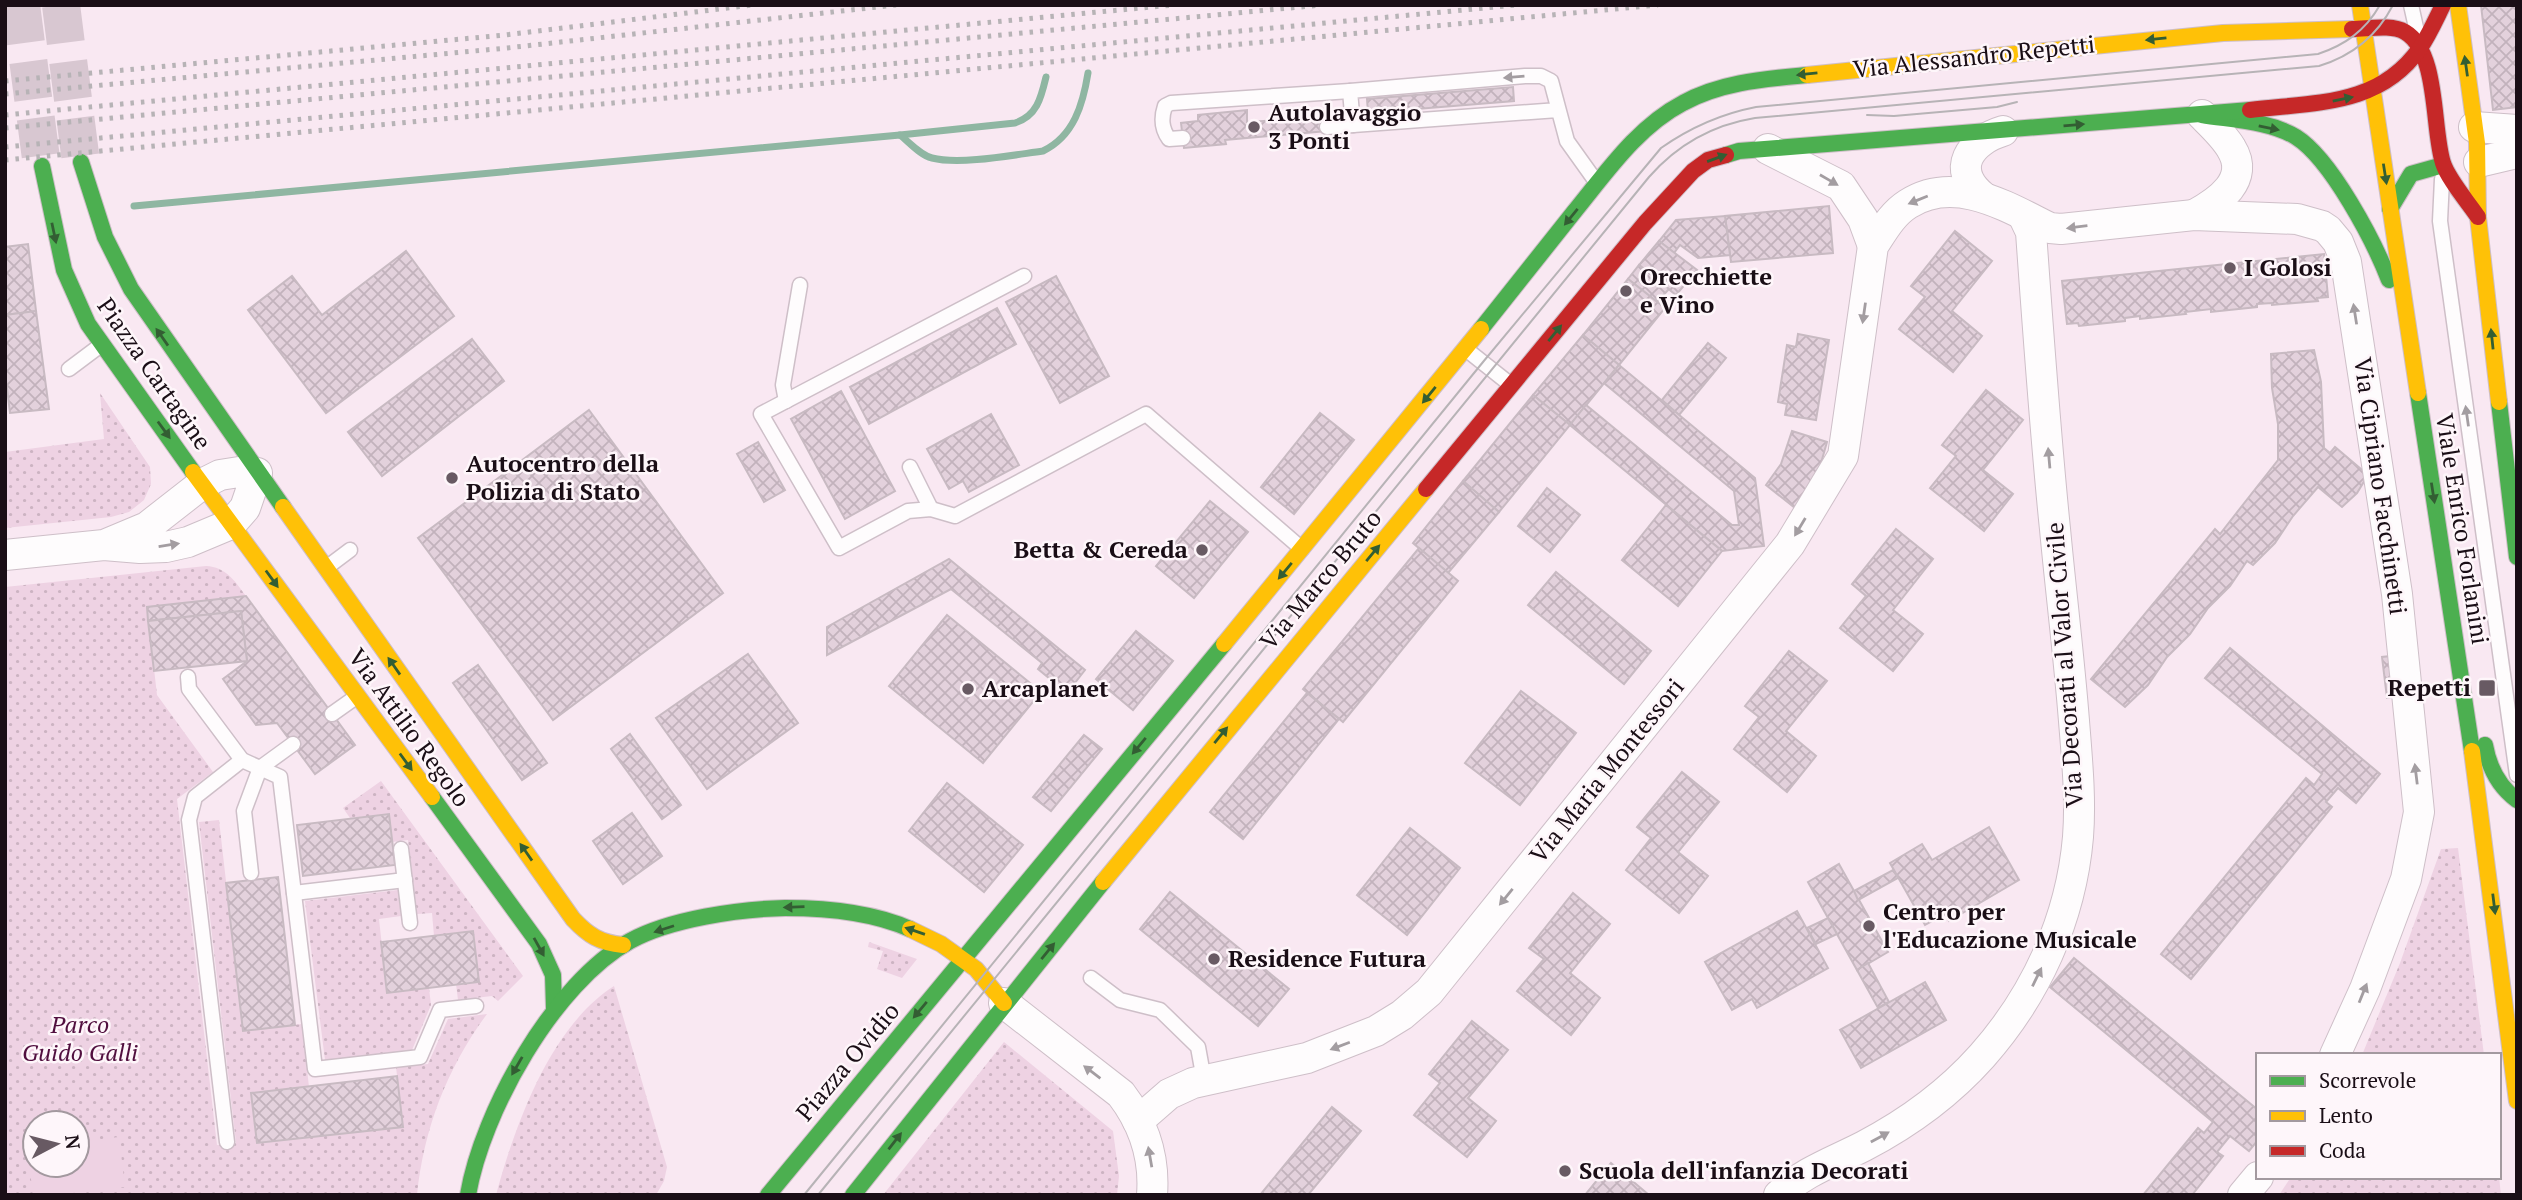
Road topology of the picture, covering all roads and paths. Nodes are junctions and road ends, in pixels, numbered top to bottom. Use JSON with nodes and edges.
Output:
{"nodes":[{"id":1,"x":2360,"y":5,"type":"edge"},
{"id":2,"x":2411,"y":5,"type":"edge"},
{"id":3,"x":2443,"y":5,"type":"edge"},
{"id":4,"x":2458,"y":5,"type":"edge"},
{"id":5,"x":2294,"y":14,"type":"dead end"},
{"id":6,"x":2385,"y":20,"type":"junction"},
{"id":7,"x":2363,"y":29,"type":"junction"},
{"id":8,"x":2223,"y":33,"type":"junction"},
{"id":9,"x":2421,"y":47,"type":"junction"},
{"id":10,"x":2372,"y":90,"type":"junction"},
{"id":11,"x":1350,"y":91,"type":"junction"},
{"id":12,"x":1558,"y":110,"type":"junction"},
{"id":13,"x":2202,"y":115,"type":"junction"},
{"id":14,"x":1353,"y":125,"type":"junction"},
{"id":15,"x":1327,"y":127,"type":"dead end"},
{"id":16,"x":2474,"y":127,"type":"junction"},
{"id":17,"x":2006,"y":130,"type":"junction"},
{"id":18,"x":2517,"y":130,"type":"edge"},
{"id":19,"x":1183,"y":138,"type":"dead end"},
{"id":20,"x":1768,"y":149,"type":"junction"},
{"id":21,"x":2517,"y":153,"type":"edge"},
{"id":22,"x":81,"y":162,"type":"tunnel mouth"},
{"id":23,"x":2479,"y":162,"type":"junction"},
{"id":24,"x":1613,"y":164,"type":"joint"},
{"id":25,"x":42,"y":166,"type":"tunnel mouth"},
{"id":26,"x":2443,"y":166,"type":"junction"},
{"id":27,"x":1597,"y":183,"type":"junction"},
{"id":28,"x":1982,"y":196,"type":"junction"},
{"id":29,"x":2390,"y":209,"type":"junction"},
{"id":30,"x":2018,"y":213,"type":"junction"},
{"id":31,"x":2193,"y":215,"type":"junction"},
{"id":32,"x":2478,"y":216,"type":"junction"},
{"id":33,"x":1873,"y":246,"type":"junction"},
{"id":34,"x":1024,"y":276,"type":"dead end"},
{"id":35,"x":800,"y":285,"type":"dead end"},
{"id":36,"x":102,"y":345,"type":"junction"},
{"id":37,"x":1465,"y":349,"type":"junction"},
{"id":38,"x":69,"y":369,"type":"dead end"},
{"id":39,"x":2416,"y":377,"type":"junction"},
{"id":40,"x":1512,"y":386,"type":"junction"},
{"id":41,"x":786,"y":401,"type":"junction"},
{"id":42,"x":910,"y":467,"type":"dead end"},
{"id":43,"x":257,"y":473,"type":"junction"},
{"id":44,"x":202,"y":484,"type":"junction"},
{"id":45,"x":931,"y":509,"type":"junction"},
{"id":46,"x":232,"y":524,"type":"junction"},
{"id":47,"x":104,"y":545,"type":"junction"},
{"id":48,"x":350,"y":550,"type":"dead end"},
{"id":49,"x":1303,"y":550,"type":"junction"},
{"id":50,"x":5,"y":555,"type":"edge"},
{"id":51,"x":2517,"y":557,"type":"edge"},
{"id":52,"x":325,"y":568,"type":"junction"},
{"id":53,"x":2450,"y":604,"type":"junction"},
{"id":54,"x":188,"y":677,"type":"dead end"},
{"id":55,"x":357,"y":696,"type":"junction"},
{"id":56,"x":332,"y":714,"type":"dead end"},
{"id":57,"x":293,"y":744,"type":"dead end"},
{"id":58,"x":242,"y":760,"type":"junction"},
{"id":59,"x":260,"y":768,"type":"junction"},
{"id":60,"x":2517,"y":775,"type":"edge"},
{"id":61,"x":2517,"y":800,"type":"edge"},
{"id":62,"x":401,"y":849,"type":"dead end"},
{"id":63,"x":251,"y":873,"type":"dead end"},
{"id":64,"x":405,"y":880,"type":"junction"},
{"id":65,"x":294,"y":893,"type":"junction"},
{"id":66,"x":410,"y":923,"type":"dead end"},
{"id":67,"x":623,"y":945,"type":"junction"},
{"id":68,"x":964,"y":958,"type":"junction"},
{"id":69,"x":1091,"y":978,"type":"dead end"},
{"id":70,"x":1004,"y":1003,"type":"junction"},
{"id":71,"x":476,"y":1006,"type":"dead end"},
{"id":72,"x":554,"y":1008,"type":"junction"},
{"id":73,"x":2336,"y":1053,"type":"edge"},
{"id":74,"x":1204,"y":1080,"type":"junction"},
{"id":75,"x":2517,"y":1101,"type":"edge"},
{"id":76,"x":1138,"y":1121,"type":"junction"},
{"id":77,"x":227,"y":1142,"type":"dead end"},
{"id":78,"x":2256,"y":1179,"type":"edge"},
{"id":79,"x":468,"y":1195,"type":"edge"},
{"id":80,"x":768,"y":1195,"type":"edge"},
{"id":81,"x":853,"y":1195,"type":"edge"},
{"id":82,"x":1152,"y":1195,"type":"edge"},
{"id":83,"x":1779,"y":1195,"type":"edge"},
{"id":84,"x":2243,"y":1195,"type":"edge"}],
"edges":[{"from":1,"to":7,"type":"main road","name":"Viale Enrico Forlanini"},
{"from":2,"to":9,"type":"lane","name":"Viale Enrico Forlanini"},
{"from":3,"to":9,"type":"main road"},
{"from":16,"to":4,"type":"main road","name":"Viale Enrico Forlanini","one_way":true},
{"from":5,"to":8,"type":"main road"},
{"from":6,"to":7,"type":"main road"},
{"from":6,"to":9,"type":"main road"},
{"from":6,"to":10,"type":"lane","name":"Viale Enrico Forlanini"},
{"from":7,"to":8,"type":"main road","name":"Via Alessandro Repetti"},
{"from":7,"to":10,"type":"main road","name":"Viale Enrico Forlanini"},
{"from":8,"to":24,"type":"main road","name":"Via Alessandro Repetti","one_way":true},
{"from":9,"to":10,"type":"main road"},
{"from":9,"to":26,"type":"main road","name":"Viale Enrico Forlanini"},
{"from":13,"to":10,"type":"main road","one_way":true},
{"from":10,"to":29,"type":"main road","name":"Viale Enrico Forlanini","one_way":true},
{"from":12,"to":11,"type":"lane","one_way":true},
{"from":11,"to":14,"type":"lane"},
{"from":11,"to":19,"type":"lane"},
{"from":12,"to":14,"type":"lane"},
{"from":12,"to":27,"type":"lane"},
{"from":17,"to":13,"type":"main road","one_way":true},
{"from":13,"to":31,"type":"street"},
{"from":13,"to":39,"type":"main road","one_way":true},
{"from":14,"to":15,"type":"lane"},
{"from":16,"to":18,"type":"street"},
{"from":16,"to":23,"type":"main road","name":"Viale Enrico Forlanini"},
{"from":17,"to":20,"type":"main road"},
{"from":17,"to":28,"type":"street"},
{"from":20,"to":33,"type":"street","one_way":true},
{"from":40,"to":20,"type":"main road","name":"Via Marco Bruto","one_way":true},
{"from":21,"to":23,"type":"street"},
{"from":43,"to":22,"type":"main road","name":"Piazza Cartagine","one_way":true},
{"from":23,"to":26,"type":"main road"},
{"from":23,"to":32,"type":"main road","name":"Viale Enrico Forlanini"},
{"from":24,"to":27,"type":"main road","name":"Via Marco Bruto"},
{"from":25,"to":36,"type":"main road","name":"Piazza Cartagine","one_way":true},
{"from":26,"to":29,"type":"main road"},
{"from":26,"to":32,"type":"main road","name":"Viale Enrico Forlanini"},
{"from":60,"to":26,"type":"lane","name":"Viale Enrico Forlanini","one_way":true},
{"from":27,"to":37,"type":"main road","name":"Via Marco Bruto","one_way":true},
{"from":28,"to":30,"type":"street"},
{"from":28,"to":33,"type":"street","one_way":true},
{"from":29,"to":39,"type":"main road","name":"Viale Enrico Forlanini"},
{"from":31,"to":30,"type":"street","name":"Via Cipriano Facchinetti","one_way":true},
{"from":83,"to":30,"type":"street","name":"Via Decorati al Valor Civile","one_way":true},
{"from":73,"to":31,"type":"street","name":"Via Cipriano Facchinetti","one_way":true},
{"from":51,"to":32,"type":"main road","name":"Viale Enrico Forlanini","one_way":true},
{"from":33,"to":74,"type":"street","name":"Via Maria Montessori","one_way":true},
{"from":34,"to":41,"type":"lane"},
{"from":35,"to":41,"type":"lane"},
{"from":36,"to":38,"type":"lane"},
{"from":36,"to":44,"type":"main road","name":"Piazza Cartagine","one_way":true},
{"from":37,"to":40,"type":"lane"},
{"from":37,"to":49,"type":"main road","name":"Via Marco Bruto","one_way":true},
{"from":39,"to":53,"type":"main road","name":"Viale Enrico Forlanini","one_way":true},
{"from":70,"to":40,"type":"main road","name":"Via Marco Bruto","one_way":true},
{"from":41,"to":45,"type":"lane"},
{"from":42,"to":45,"type":"lane"},
{"from":43,"to":44,"type":"street"},
{"from":43,"to":46,"type":"street"},
{"from":43,"to":52,"type":"main road","name":"Via Attilio Regolo"},
{"from":44,"to":46,"type":"main road","name":"Via Attilio Regolo"},
{"from":44,"to":47,"type":"street"},
{"from":45,"to":49,"type":"lane"},
{"from":47,"to":46,"type":"street","one_way":true},
{"from":46,"to":55,"type":"main road","name":"Via Attilio Regolo","one_way":true},
{"from":47,"to":50,"type":"street"},
{"from":48,"to":52,"type":"lane"},
{"from":49,"to":68,"type":"main road","name":"Via Marco Bruto","one_way":true},
{"from":67,"to":52,"type":"main road","name":"Via Attilio Regolo","one_way":true},
{"from":53,"to":61,"type":"main road"},
{"from":53,"to":75,"type":"main road","name":"Viale Enrico Forlanini","one_way":true},
{"from":54,"to":58,"type":"lane"},
{"from":55,"to":56,"type":"lane"},
{"from":55,"to":72,"type":"main road","name":"Via Attilio Regolo","one_way":true},
{"from":57,"to":59,"type":"lane"},
{"from":58,"to":59,"type":"lane"},
{"from":58,"to":77,"type":"lane"},
{"from":59,"to":63,"type":"lane"},
{"from":59,"to":65,"type":"lane"},
{"from":62,"to":64,"type":"lane"},
{"from":64,"to":65,"type":"lane"},
{"from":64,"to":66,"type":"lane"},
{"from":65,"to":71,"type":"lane"},
{"from":68,"to":67,"type":"main road","one_way":true},
{"from":67,"to":72,"type":"main road"},
{"from":68,"to":70,"type":"main road"},
{"from":68,"to":80,"type":"main road","name":"Piazza Ovidio","one_way":true},
{"from":69,"to":74,"type":"lane"},
{"from":76,"to":70,"type":"street","one_way":true},
{"from":81,"to":70,"type":"main road","one_way":true},
{"from":72,"to":79,"type":"main road","one_way":true},
{"from":74,"to":76,"type":"street","name":"Via Maria Montessori"},
{"from":82,"to":76,"type":"street","one_way":true},
{"from":78,"to":84,"type":"street"}]}
